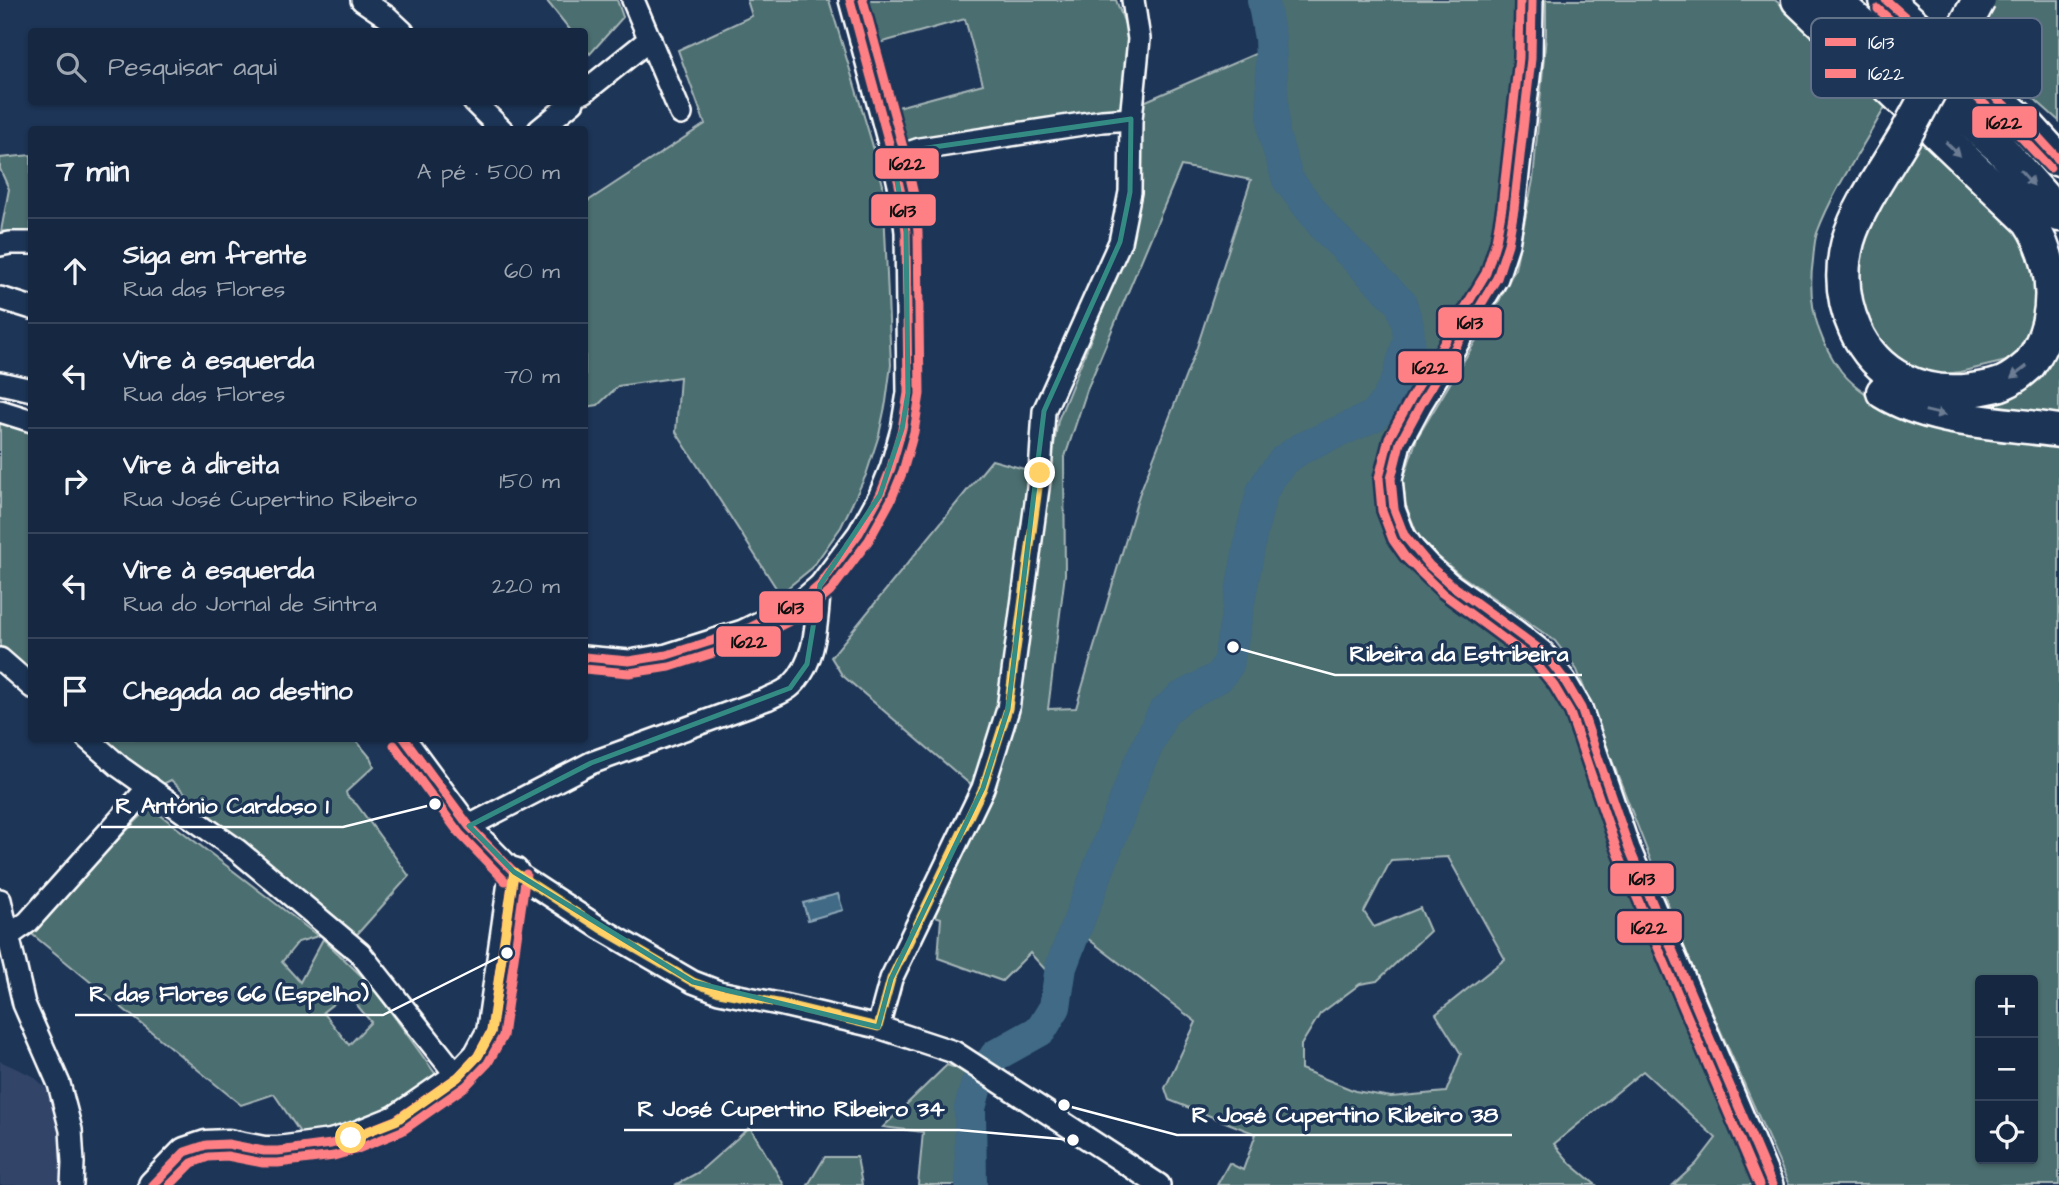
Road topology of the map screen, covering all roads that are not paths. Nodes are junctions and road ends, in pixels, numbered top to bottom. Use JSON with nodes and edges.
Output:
{"nodes":[{"id":1,"x":362,"y":0,"type":"edge"},
{"id":2,"x":633,"y":0,"type":"edge"},
{"id":3,"x":850,"y":0,"type":"edge"},
{"id":4,"x":1133,"y":0,"type":"edge"},
{"id":5,"x":1532,"y":0,"type":"edge"},
{"id":6,"x":1798,"y":0,"type":"edge"},
{"id":7,"x":1834,"y":0,"type":"edge"},
{"id":8,"x":1886,"y":0,"type":"edge"},
{"id":9,"x":1958,"y":0,"type":"edge"},
{"id":10,"x":1979,"y":0,"type":"edge"},
{"id":11,"x":1817,"y":18,"type":"edge"},
{"id":12,"x":1854,"y":18,"type":"edge"},
{"id":13,"x":1906,"y":18,"type":"edge"},
{"id":14,"x":1949,"y":18,"type":"edge"},
{"id":15,"x":1967,"y":18,"type":"edge"},
{"id":16,"x":398,"y":28,"type":"edge"},
{"id":17,"x":650,"y":39,"type":"junction"},
{"id":18,"x":588,"y":90,"type":"edge"},
{"id":19,"x":1900,"y":98,"type":"edge"},
{"id":20,"x":1911,"y":98,"type":"edge"},
{"id":21,"x":1916,"y":98,"type":"edge"},
{"id":22,"x":1944,"y":98,"type":"edge"},
{"id":23,"x":1996,"y":98,"type":"edge"},
{"id":24,"x":477,"y":105,"type":"edge"},
{"id":25,"x":569,"y":105,"type":"edge"},
{"id":26,"x":681,"y":114,"type":"dead end"},
{"id":27,"x":1131,"y":119,"type":"junction"},
{"id":28,"x":498,"y":126,"type":"edge"},
{"id":29,"x":544,"y":126,"type":"edge"},
{"id":30,"x":1897,"y":128,"type":"junction"},
{"id":31,"x":893,"y":158,"type":"junction"},
{"id":32,"x":2059,"y":160,"type":"edge"},
{"id":33,"x":2059,"y":215,"type":"edge"},
{"id":34,"x":28,"y":243,"type":"edge"},
{"id":35,"x":0,"y":245,"type":"edge"},
{"id":36,"x":0,"y":298,"type":"edge"},
{"id":37,"x":28,"y":306,"type":"edge"},
{"id":38,"x":0,"y":383,"type":"edge"},
{"id":39,"x":28,"y":389,"type":"edge"},
{"id":40,"x":0,"y":411,"type":"edge"},
{"id":41,"x":28,"y":420,"type":"edge"},
{"id":42,"x":2059,"y":431,"type":"edge"},
{"id":43,"x":820,"y":584,"type":"junction"},
{"id":44,"x":588,"y":657,"type":"edge"},
{"id":45,"x":0,"y":659,"type":"edge"},
{"id":46,"x":28,"y":684,"type":"edge"},
{"id":47,"x":92,"y":742,"type":"edge"},
{"id":48,"x":407,"y":742,"type":"edge"},
{"id":49,"x":149,"y":787,"type":"junction"},
{"id":50,"x":468,"y":826,"type":"junction"},
{"id":51,"x":514,"y":872,"type":"junction"},
{"id":52,"x":0,"y":900,"type":"edge"},
{"id":53,"x":8,"y":937,"type":"junction"},
{"id":54,"x":878,"y":1027,"type":"junction"},
{"id":55,"x":458,"y":1077,"type":"junction"},
{"id":56,"x":72,"y":1185,"type":"edge"},
{"id":57,"x":153,"y":1185,"type":"edge"},
{"id":58,"x":1159,"y":1185,"type":"edge"},
{"id":59,"x":1772,"y":1185,"type":"edge"}],
"edges":[{"from":1,"to":16,"type":"street"},
{"from":2,"to":17,"type":"street"},
{"from":3,"to":31,"type":"street"},
{"from":4,"to":27,"type":"street"},
{"from":5,"to":59,"type":"street"},
{"from":6,"to":11,"type":"highway","one_way":true},
{"from":7,"to":12,"type":"highway","one_way":true},
{"from":8,"to":13,"type":"highway"},
{"from":9,"to":14,"type":"highway"},
{"from":10,"to":15,"type":"highway","bridge":true},
{"from":17,"to":18,"type":"street"},
{"from":17,"to":26,"type":"street"},
{"from":19,"to":30,"type":"highway","one_way":true},
{"from":20,"to":30,"type":"highway"},
{"from":21,"to":30,"type":"highway","bridge":true},
{"from":22,"to":33,"type":"highway","one_way":true},
{"from":23,"to":32,"type":"highway"},
{"from":24,"to":28,"type":"street"},
{"from":25,"to":29,"type":"street"},
{"from":27,"to":31,"type":"street"},
{"from":27,"to":54,"type":"street"},
{"from":30,"to":42,"type":"highway","one_way":true},
{"from":31,"to":43,"type":"street"},
{"from":34,"to":35,"type":"street"},
{"from":36,"to":37,"type":"street"},
{"from":38,"to":39,"type":"street"},
{"from":40,"to":41,"type":"street"},
{"from":43,"to":44,"type":"street"},
{"from":43,"to":50,"type":"street"},
{"from":45,"to":46,"type":"street"},
{"from":47,"to":49,"type":"street"},
{"from":48,"to":50,"type":"street"},
{"from":49,"to":53,"type":"street"},
{"from":49,"to":55,"type":"street"},
{"from":50,"to":51,"type":"street"},
{"from":51,"to":54,"type":"street"},
{"from":51,"to":55,"type":"main road"},
{"from":52,"to":53,"type":"street"},
{"from":53,"to":56,"type":"street"},
{"from":54,"to":58,"type":"street"},
{"from":55,"to":57,"type":"main road"}]}
